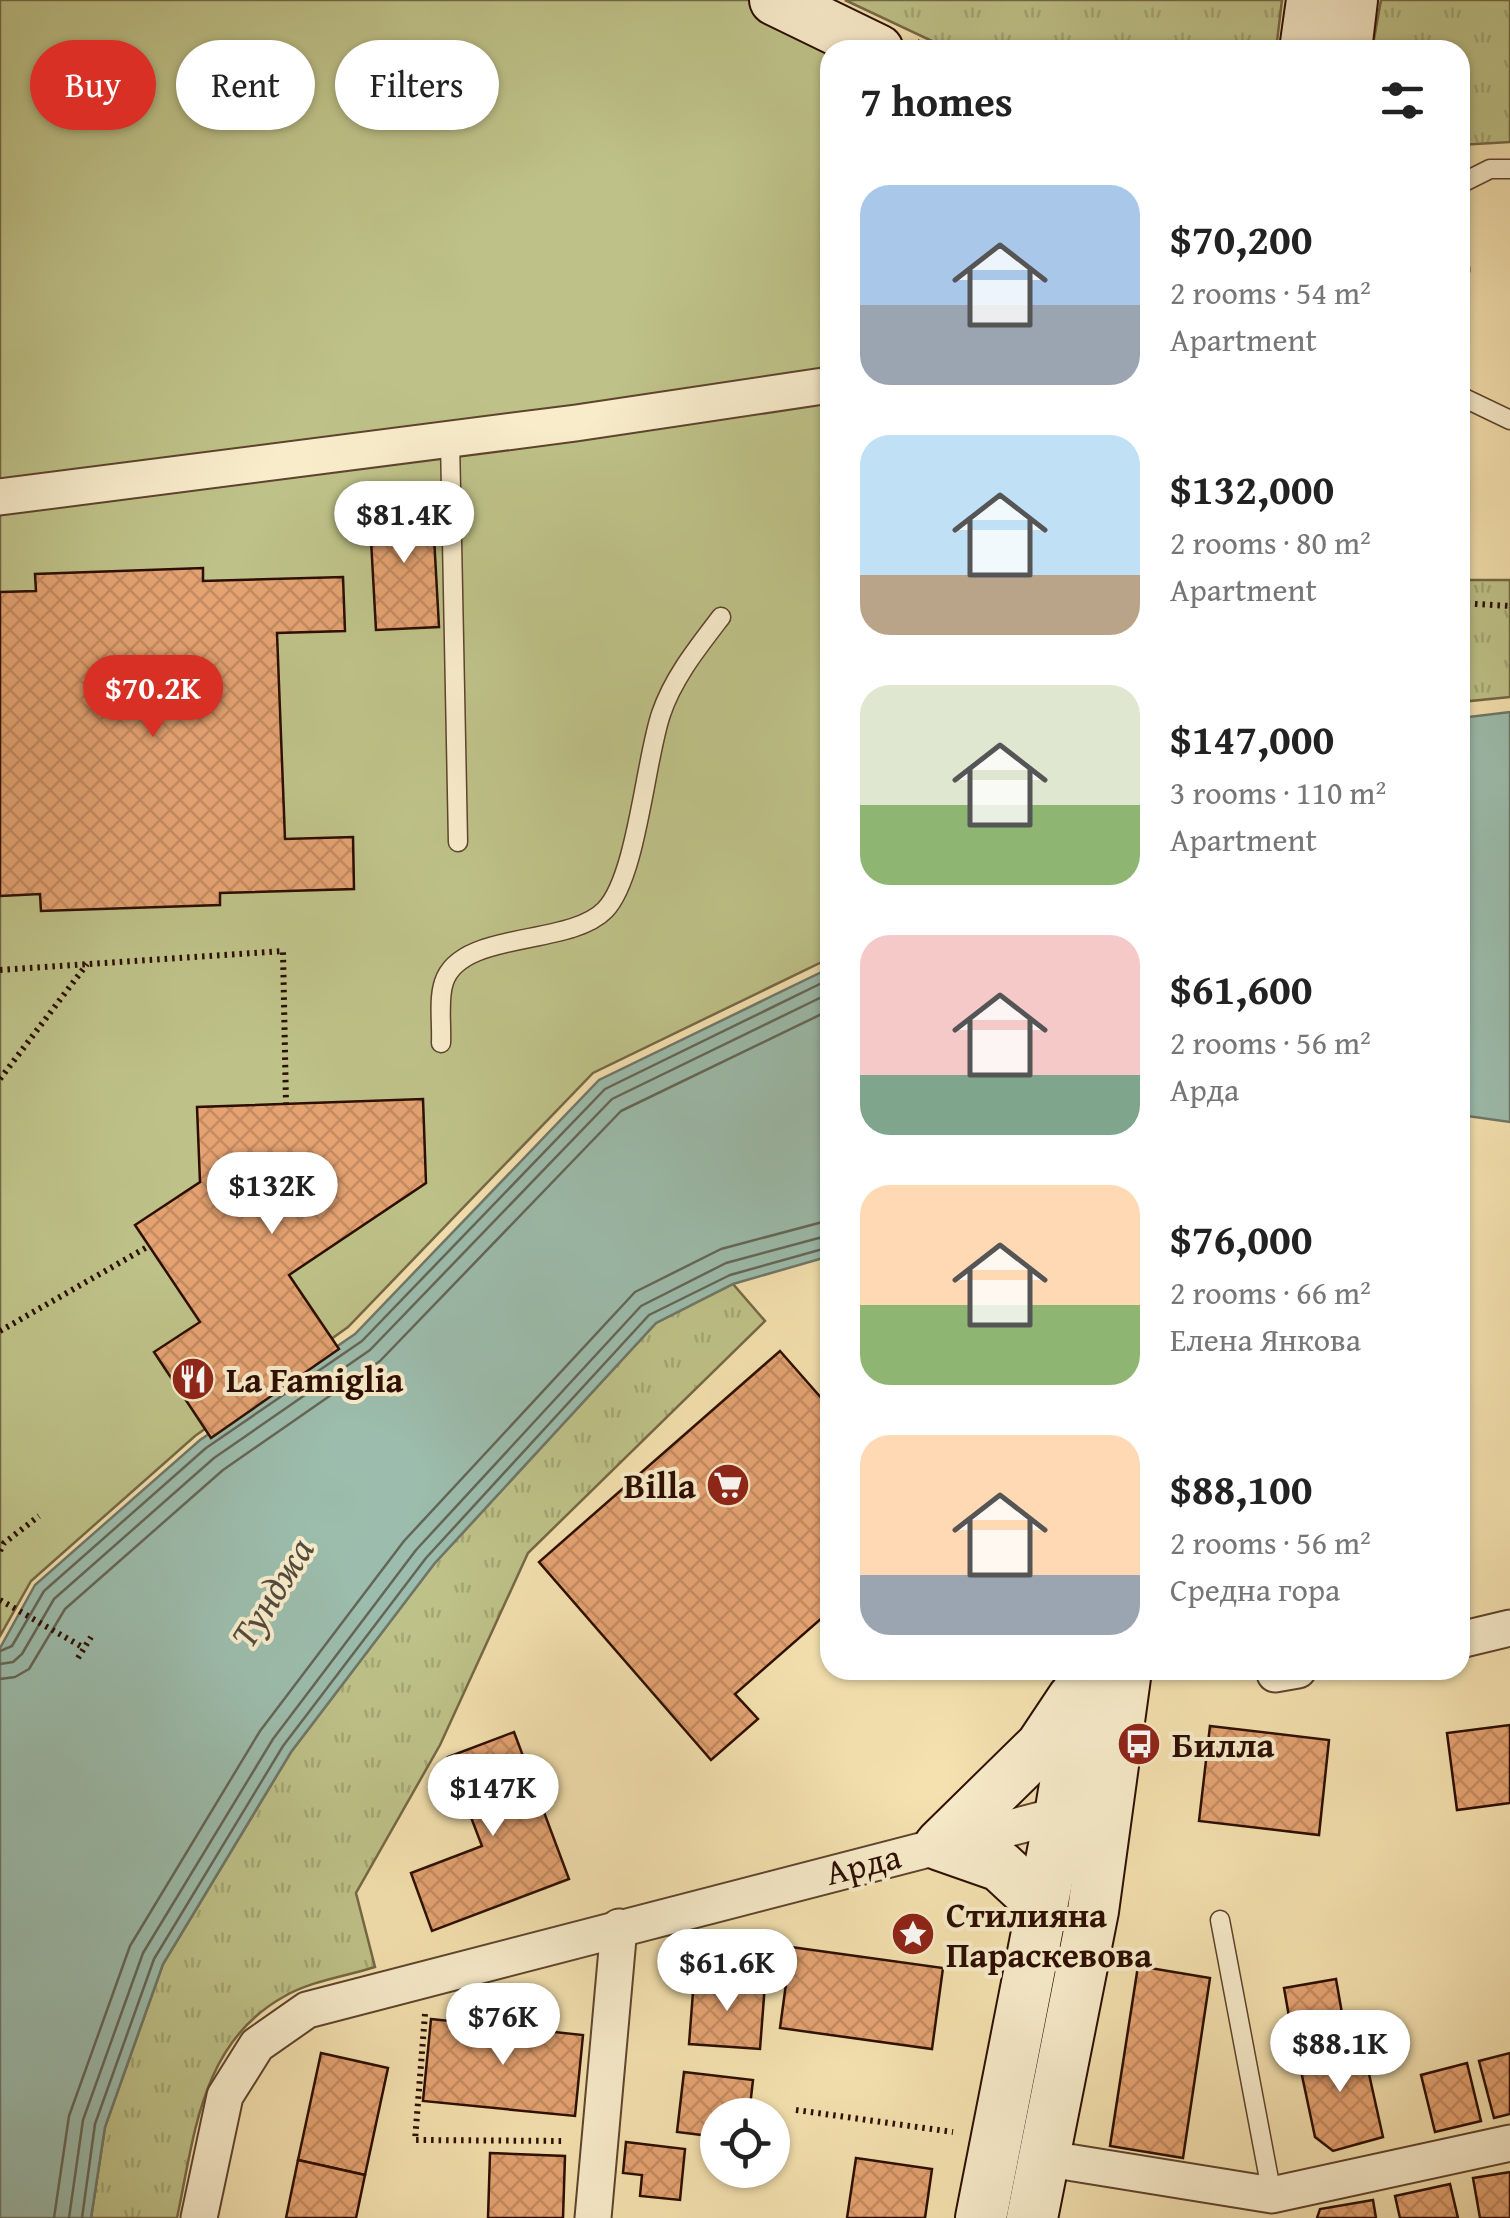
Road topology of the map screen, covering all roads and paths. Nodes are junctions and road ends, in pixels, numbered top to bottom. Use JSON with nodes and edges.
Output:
{"nodes":[{"id":1,"x":775,"y":0,"type":"edge"},
{"id":2,"x":1312,"y":0,"type":"edge"},
{"id":3,"x":1352,"y":0,"type":"edge"},
{"id":4,"x":857,"y":40,"type":"edge"},
{"id":5,"x":1306,"y":40,"type":"edge"},
{"id":6,"x":1347,"y":40,"type":"edge"},
{"id":7,"x":1510,"y":169,"type":"edge"},
{"id":8,"x":1470,"y":179,"type":"edge"},
{"id":9,"x":820,"y":386,"type":"edge"},
{"id":10,"x":1470,"y":401,"type":"edge"},
{"id":11,"x":1510,"y":420,"type":"edge"},
{"id":12,"x":450,"y":440,"type":"junction"},
{"id":13,"x":0,"y":498,"type":"edge"},
{"id":14,"x":1470,"y":604,"type":"edge"},
{"id":15,"x":1510,"y":606,"type":"edge"},
{"id":16,"x":721,"y":618,"type":"dead end"},
{"id":17,"x":458,"y":842,"type":"dead end"},
{"id":18,"x":87,"y":964,"type":"junction"},
{"id":19,"x":0,"y":970,"type":"edge"},
{"id":20,"x":441,"y":1043,"type":"dead end"},
{"id":21,"x":0,"y":1079,"type":"edge"},
{"id":22,"x":286,"y":1104,"type":"dead end"},
{"id":23,"x":149,"y":1246,"type":"dead end"},
{"id":24,"x":0,"y":1331,"type":"edge"},
{"id":25,"x":39,"y":1516,"type":"dead end"},
{"id":26,"x":0,"y":1550,"type":"edge"},
{"id":27,"x":0,"y":1600,"type":"edge"},
{"id":28,"x":1510,"y":1628,"type":"edge"},
{"id":29,"x":90,"y":1637,"type":"dead end"},
{"id":30,"x":1470,"y":1638,"type":"edge"},
{"id":31,"x":84,"y":1648,"type":"junction"},
{"id":32,"x":78,"y":1658,"type":"dead end"},
{"id":33,"x":1093,"y":1680,"type":"edge"},
{"id":34,"x":1096,"y":1680,"type":"edge"},
{"id":35,"x":1097,"y":1680,"type":"edge"},
{"id":36,"x":1108,"y":1802,"type":"junction"},
{"id":37,"x":1060,"y":1815,"type":"junction"},
{"id":38,"x":940,"y":1845,"type":"junction"},
{"id":39,"x":1042,"y":1905,"type":"junction"},
{"id":40,"x":1220,"y":1920,"type":"dead end"},
{"id":41,"x":619,"y":1927,"type":"junction"},
{"id":42,"x":428,"y":1978,"type":"junction"},
{"id":43,"x":796,"y":2110,"type":"dead end"},
{"id":44,"x":995,"y":2138,"type":"junction"},
{"id":45,"x":600,"y":2142,"type":"junction"},
{"id":46,"x":1510,"y":2143,"type":"edge"},
{"id":47,"x":1043,"y":2158,"type":"junction"},
{"id":48,"x":1274,"y":2206,"type":"edge"},
{"id":49,"x":199,"y":2218,"type":"edge"},
{"id":50,"x":593,"y":2218,"type":"edge"},
{"id":51,"x":981,"y":2218,"type":"edge"},
{"id":52,"x":1032,"y":2218,"type":"edge"}],
"edges":[{"from":1,"to":4,"type":"main road"},
{"from":2,"to":5,"type":"main road"},
{"from":3,"to":6,"type":"main road"},
{"from":7,"to":8,"type":"lane"},
{"from":9,"to":12,"type":"street"},
{"from":10,"to":11,"type":"lane"},
{"from":12,"to":13,"type":"street"},
{"from":12,"to":17,"type":"lane"},
{"from":14,"to":15,"type":"path"},
{"from":16,"to":20,"type":"lane"},
{"from":18,"to":19,"type":"path"},
{"from":18,"to":21,"type":"path"},
{"from":18,"to":22,"type":"path"},
{"from":23,"to":24,"type":"path"},
{"from":25,"to":26,"type":"path"},
{"from":27,"to":31,"type":"path"},
{"from":28,"to":30,"type":"street"},
{"from":29,"to":31,"type":"path"},
{"from":31,"to":32,"type":"path"},
{"from":33,"to":38,"type":"main road"},
{"from":34,"to":37,"type":"main road"},
{"from":35,"to":36,"type":"main road"},
{"from":36,"to":37,"type":"street","name":"Арда"},
{"from":36,"to":47,"type":"main road"},
{"from":37,"to":38,"type":"street","name":"Арда"},
{"from":37,"to":39,"type":"main road"},
{"from":38,"to":39,"type":"main road"},
{"from":38,"to":41,"type":"street","name":"Арда"},
{"from":39,"to":44,"type":"main road"},
{"from":40,"to":48,"type":"lane"},
{"from":41,"to":42,"type":"street","name":"Арда"},
{"from":41,"to":45,"type":"street"},
{"from":42,"to":45,"type":"path"},
{"from":42,"to":49,"type":"street","name":"Арда"},
{"from":43,"to":44,"type":"path"},
{"from":44,"to":51,"type":"main road"},
{"from":45,"to":50,"type":"street"},
{"from":46,"to":48,"type":"street"},
{"from":47,"to":48,"type":"street"},
{"from":47,"to":52,"type":"main road"}]}
